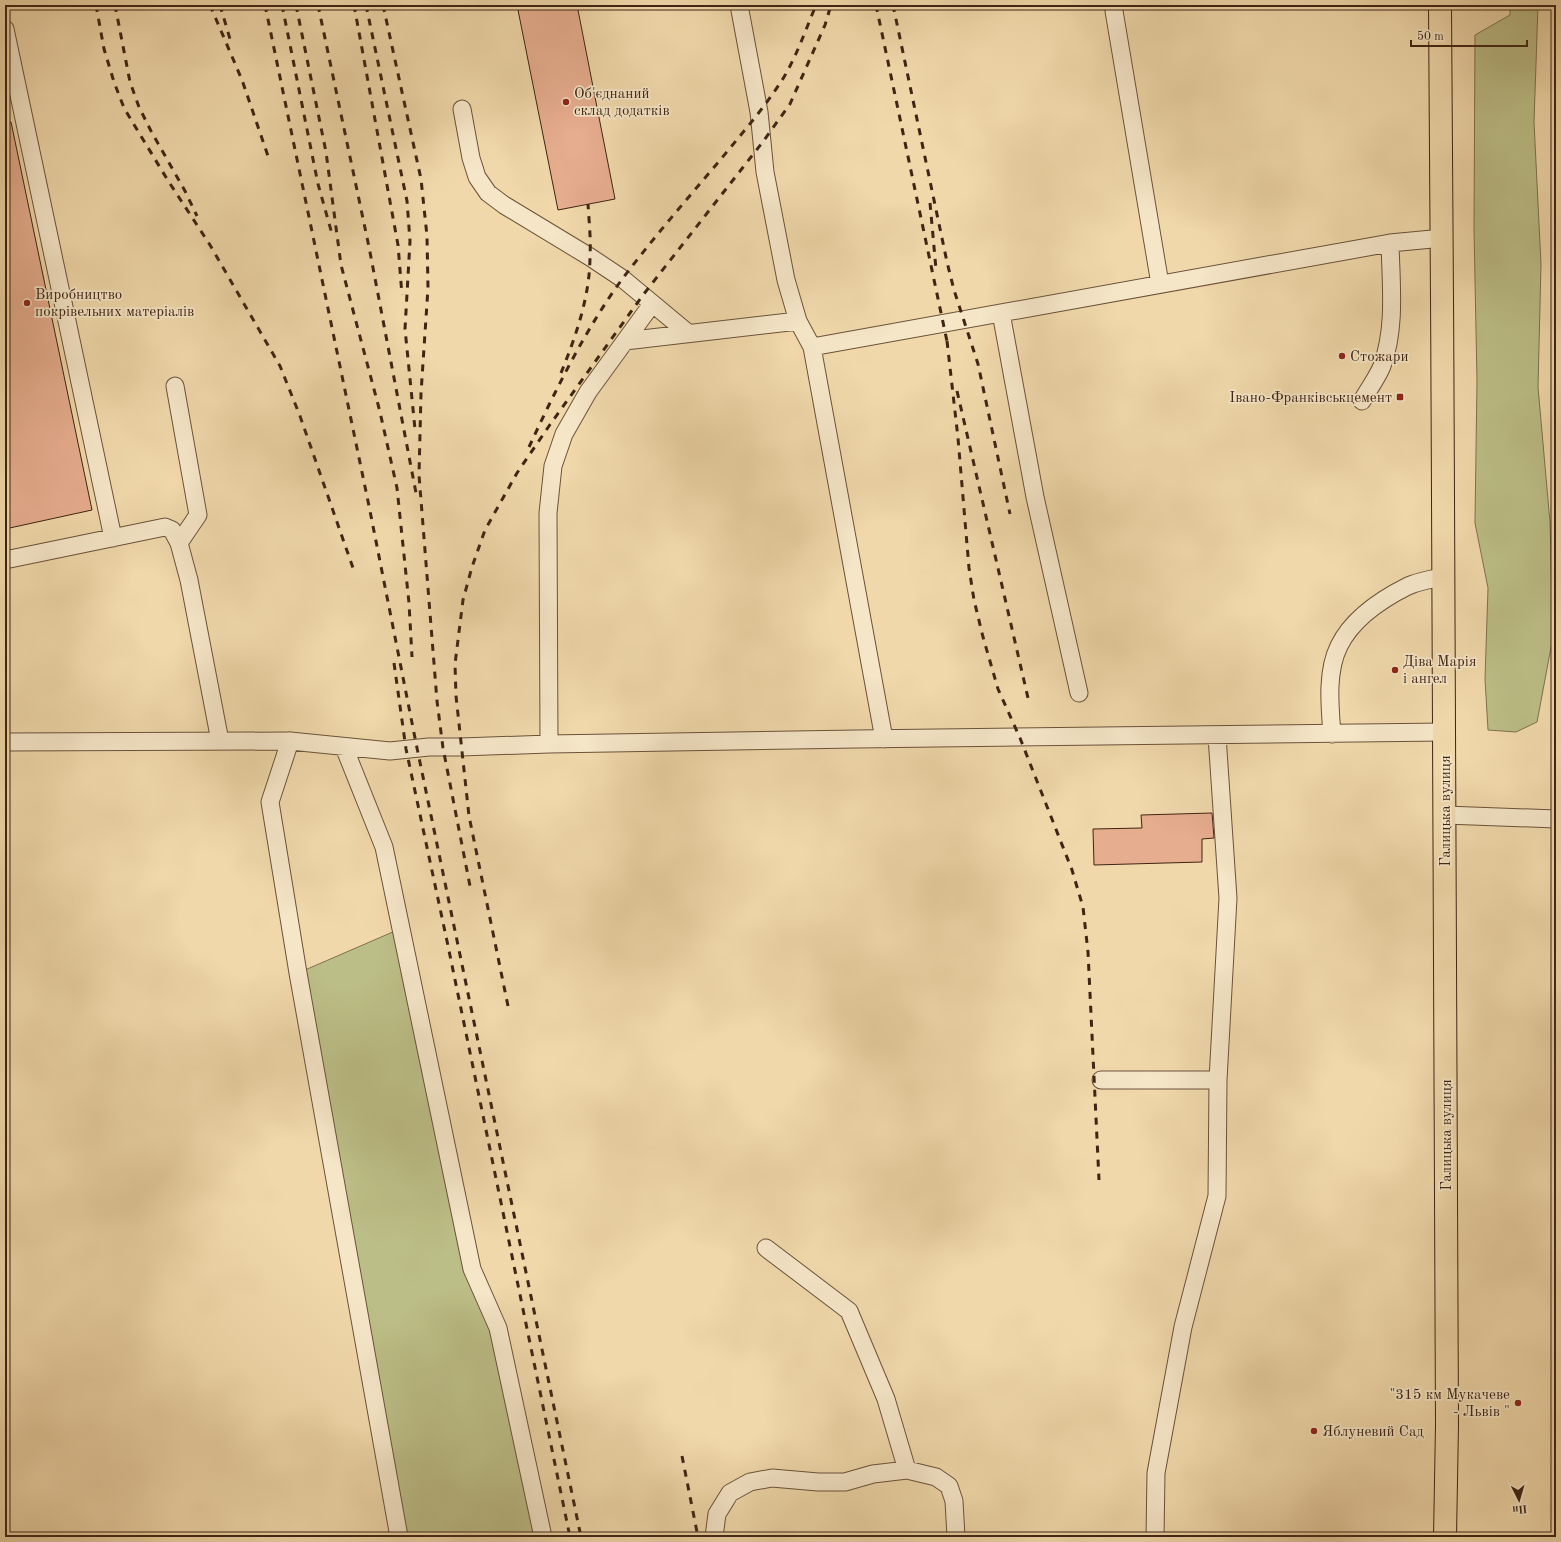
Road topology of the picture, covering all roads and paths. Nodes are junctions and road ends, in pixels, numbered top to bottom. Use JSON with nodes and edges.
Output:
{"nodes":[{"id":1,"x":739,"y":5,"type":"edge"},
{"id":2,"x":1113,"y":5,"type":"edge"},
{"id":3,"x":1440,"y":5,"type":"edge"},
{"id":4,"x":5,"y":29,"type":"edge"},
{"id":5,"x":462,"y":109,"type":"dead end"},
{"id":6,"x":1443,"y":238,"type":"junction"},
{"id":7,"x":1390,"y":243,"type":"junction"},
{"id":8,"x":1160,"y":284,"type":"junction"},
{"id":9,"x":652,"y":304,"type":"junction"},
{"id":10,"x":1001,"y":313,"type":"junction"},
{"id":11,"x":798,"y":321,"type":"junction"},
{"id":12,"x":688,"y":333,"type":"junction"},
{"id":13,"x":625,"y":341,"type":"junction"},
{"id":14,"x":812,"y":347,"type":"junction"},
{"id":15,"x":175,"y":386,"type":"dead end"},
{"id":16,"x":1362,"y":401,"type":"dead end"},
{"id":17,"x":114,"y":538,"type":"junction"},
{"id":18,"x":179,"y":543,"type":"junction"},
{"id":19,"x":5,"y":560,"type":"edge"},
{"id":20,"x":1443,"y":577,"type":"junction"},
{"id":21,"x":1079,"y":693,"type":"dead end"},
{"id":22,"x":1445,"y":732,"type":"junction"},
{"id":23,"x":1332,"y":734,"type":"junction"},
{"id":24,"x":1217,"y":736,"type":"junction"},
{"id":25,"x":884,"y":739,"type":"junction"},
{"id":26,"x":220,"y":741,"type":"junction"},
{"id":27,"x":290,"y":741,"type":"junction"},
{"id":28,"x":5,"y":742,"type":"edge"},
{"id":29,"x":548,"y":744,"type":"junction"},
{"id":30,"x":344,"y":747,"type":"junction"},
{"id":31,"x":1445,"y":815,"type":"junction"},
{"id":32,"x":1556,"y":819,"type":"edge"},
{"id":33,"x":1101,"y":1080,"type":"dead end"},
{"id":34,"x":1218,"y":1080,"type":"junction"},
{"id":35,"x":766,"y":1248,"type":"dead end"},
{"id":36,"x":907,"y":1470,"type":"junction"},
{"id":37,"x":399,"y":1537,"type":"edge"},
{"id":38,"x":542,"y":1537,"type":"edge"},
{"id":39,"x":714,"y":1537,"type":"edge"},
{"id":40,"x":956,"y":1537,"type":"edge"},
{"id":41,"x":1155,"y":1537,"type":"edge"},
{"id":42,"x":1446,"y":1537,"type":"edge"}],
"edges":[{"from":1,"to":11,"type":"street"},
{"from":2,"to":8,"type":"street"},
{"from":3,"to":6,"type":"main road","name":"Галицька вулиця"},
{"from":4,"to":17,"type":"street"},
{"from":5,"to":9,"type":"street"},
{"from":6,"to":7,"type":"street"},
{"from":6,"to":20,"type":"main road","name":"Галицька вулиця"},
{"from":7,"to":8,"type":"street"},
{"from":7,"to":16,"type":"street"},
{"from":8,"to":10,"type":"street"},
{"from":9,"to":12,"type":"street"},
{"from":9,"to":13,"type":"street"},
{"from":10,"to":14,"type":"street"},
{"from":10,"to":21,"type":"street"},
{"from":11,"to":12,"type":"street"},
{"from":11,"to":14,"type":"street"},
{"from":12,"to":13,"type":"street"},
{"from":13,"to":29,"type":"street"},
{"from":14,"to":25,"type":"street"},
{"from":15,"to":18,"type":"street"},
{"from":17,"to":18,"type":"street"},
{"from":17,"to":19,"type":"street"},
{"from":18,"to":26,"type":"street"},
{"from":20,"to":22,"type":"main road","name":"Галицька вулиця"},
{"from":20,"to":23,"type":"street"},
{"from":22,"to":23,"type":"street"},
{"from":22,"to":31,"type":"main road","name":"Галицька вулиця"},
{"from":23,"to":24,"type":"street"},
{"from":24,"to":25,"type":"street"},
{"from":24,"to":34,"type":"street"},
{"from":25,"to":29,"type":"street"},
{"from":26,"to":27,"type":"street"},
{"from":26,"to":28,"type":"street"},
{"from":27,"to":30,"type":"street"},
{"from":27,"to":37,"type":"street"},
{"from":29,"to":30,"type":"street"},
{"from":30,"to":38,"type":"street"},
{"from":31,"to":32,"type":"street"},
{"from":31,"to":42,"type":"main road","name":"Галицька вулиця"},
{"from":33,"to":34,"type":"street"},
{"from":34,"to":41,"type":"street"},
{"from":35,"to":36,"type":"street"},
{"from":36,"to":39,"type":"street"},
{"from":36,"to":40,"type":"street"}]}
